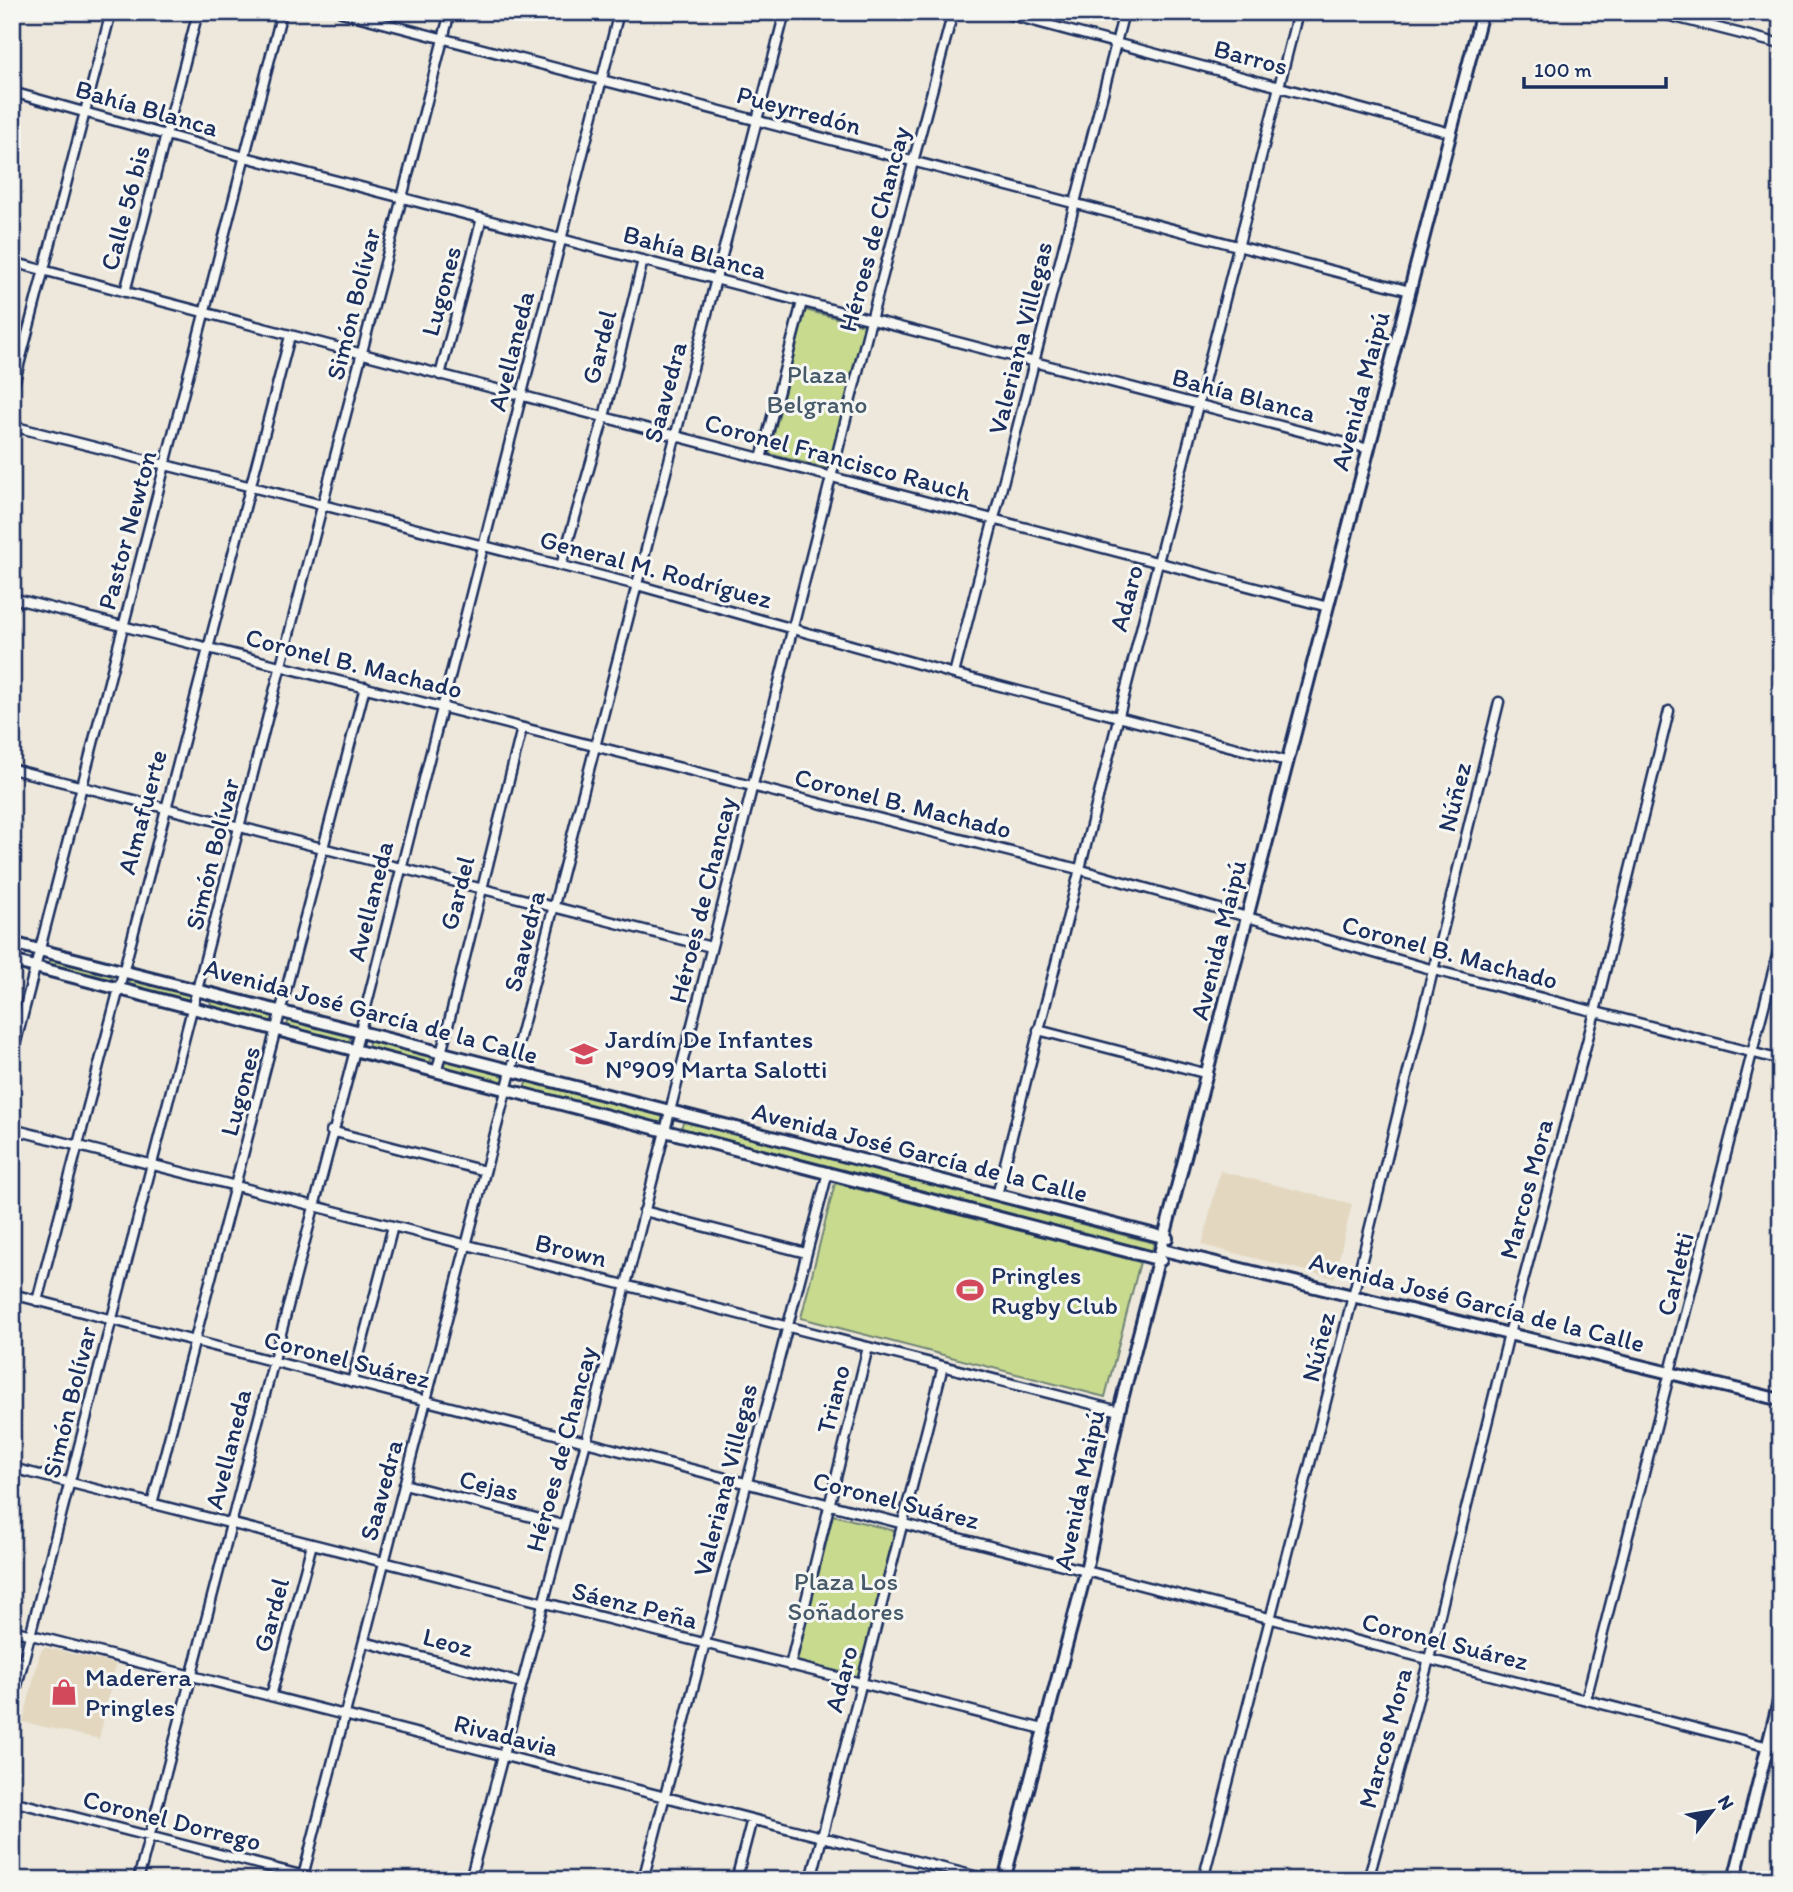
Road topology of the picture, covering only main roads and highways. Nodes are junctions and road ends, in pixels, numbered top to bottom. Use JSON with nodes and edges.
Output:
{"nodes":[{"id":1,"x":1482,"y":12,"type":"edge"},
{"id":2,"x":12,"y":943,"type":"edge"},
{"id":3,"x":12,"y":961,"type":"edge"},
{"id":4,"x":1164,"y":1249,"type":"junction"},
{"id":5,"x":1781,"y":1400,"type":"edge"},
{"id":6,"x":1781,"y":1693,"type":"edge"},
{"id":7,"x":1004,"y":1880,"type":"edge"},
{"id":8,"x":1734,"y":1880,"type":"edge"}],
"edges":[{"from":1,"to":4,"type":"main road","name":"Avenida Maipú"},
{"from":2,"to":4,"type":"main road","name":"Avenida José García de la Calle"},
{"from":3,"to":4,"type":"main road","name":"Avenida José García de la Calle"},
{"from":4,"to":5,"type":"main road","name":"Avenida José García de la Calle"},
{"from":4,"to":7,"type":"main road","name":"Avenida Maipú"},
{"from":6,"to":8,"type":"main road"}]}
